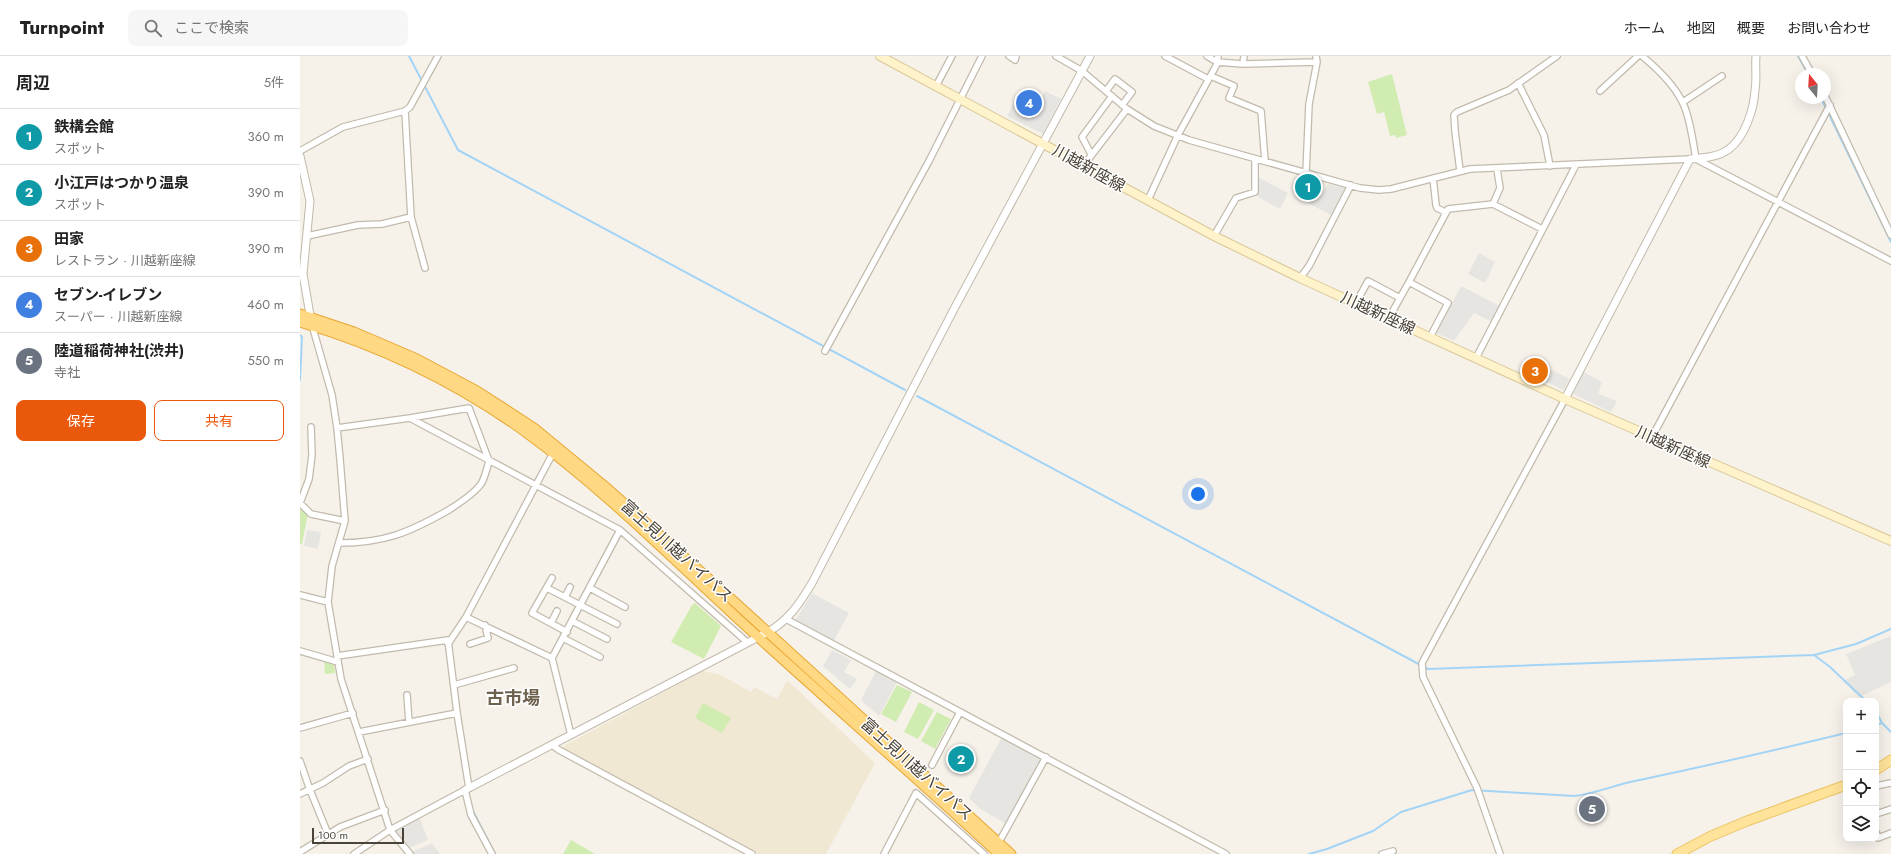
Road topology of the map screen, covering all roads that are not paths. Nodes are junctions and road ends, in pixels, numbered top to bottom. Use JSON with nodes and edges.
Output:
{"nodes":[{"id":1,"x":438,"y":56,"type":"edge"},
{"id":2,"x":880,"y":56,"type":"edge"},
{"id":3,"x":952,"y":56,"type":"edge"},
{"id":4,"x":982,"y":56,"type":"edge"},
{"id":5,"x":1009,"y":56,"type":"edge"},
{"id":6,"x":1016,"y":56,"type":"edge"},
{"id":7,"x":1056,"y":56,"type":"edge"},
{"id":8,"x":1090,"y":56,"type":"edge"},
{"id":9,"x":1165,"y":56,"type":"edge"},
{"id":10,"x":1207,"y":56,"type":"edge"},
{"id":11,"x":1244,"y":56,"type":"edge"},
{"id":12,"x":1557,"y":56,"type":"edge"},
{"id":13,"x":1638,"y":56,"type":"edge"},
{"id":14,"x":1642,"y":56,"type":"edge"},
{"id":15,"x":1756,"y":56,"type":"edge"},
{"id":16,"x":1802,"y":56,"type":"edge"},
{"id":17,"x":1218,"y":59,"type":"edge"},
{"id":18,"x":1316,"y":59,"type":"edge"},
{"id":19,"x":1243,"y":64,"type":"junction"},
{"id":20,"x":1809,"y":68,"type":"edge"},
{"id":21,"x":1082,"y":71,"type":"junction"},
{"id":22,"x":1722,"y":76,"type":"dead end"},
{"id":23,"x":1209,"y":77,"type":"junction"},
{"id":24,"x":1518,"y":83,"type":"junction"},
{"id":25,"x":936,"y":86,"type":"junction"},
{"id":26,"x":1106,"y":90,"type":"junction"},
{"id":27,"x":1600,"y":91,"type":"dead end"},
{"id":28,"x":1112,"y":96,"type":"junction"},
{"id":29,"x":960,"y":99,"type":"junction"},
{"id":30,"x":1683,"y":102,"type":"junction"},
{"id":31,"x":1830,"y":105,"type":"joint"},
{"id":32,"x":1124,"y":107,"type":"junction"},
{"id":33,"x":405,"y":111,"type":"junction"},
{"id":34,"x":1178,"y":135,"type":"junction"},
{"id":35,"x":1043,"y":143,"type":"junction"},
{"id":36,"x":300,"y":151,"type":"edge"},
{"id":37,"x":1091,"y":154,"type":"junction"},
{"id":38,"x":300,"y":156,"type":"edge"},
{"id":39,"x":1255,"y":158,"type":"junction"},
{"id":40,"x":1693,"y":159,"type":"junction"},
{"id":41,"x":1265,"y":161,"type":"junction"},
{"id":42,"x":1576,"y":164,"type":"junction"},
{"id":43,"x":1084,"y":165,"type":"junction"},
{"id":44,"x":1550,"y":166,"type":"junction"},
{"id":45,"x":1498,"y":169,"type":"junction"},
{"id":46,"x":1460,"y":171,"type":"junction"},
{"id":47,"x":1306,"y":173,"type":"junction"},
{"id":48,"x":1433,"y":178,"type":"junction"},
{"id":49,"x":1351,"y":185,"type":"junction"},
{"id":50,"x":1148,"y":200,"type":"junction"},
{"id":51,"x":1778,"y":202,"type":"junction"},
{"id":52,"x":1493,"y":204,"type":"junction"},
{"id":53,"x":1445,"y":212,"type":"junction"},
{"id":54,"x":411,"y":217,"type":"junction"},
{"id":55,"x":1542,"y":229,"type":"junction"},
{"id":56,"x":1891,"y":235,"type":"edge"},
{"id":57,"x":307,"y":236,"type":"junction"},
{"id":58,"x":1214,"y":236,"type":"junction"},
{"id":59,"x":1891,"y":262,"type":"edge"},
{"id":60,"x":425,"y":268,"type":"dead end"},
{"id":61,"x":1300,"y":278,"type":"junction"},
{"id":62,"x":1409,"y":282,"type":"junction"},
{"id":63,"x":302,"y":287,"type":"edge"},
{"id":64,"x":1400,"y":298,"type":"junction"},
{"id":65,"x":1356,"y":303,"type":"junction"},
{"id":66,"x":300,"y":314,"type":"edge"},
{"id":67,"x":1389,"y":318,"type":"junction"},
{"id":68,"x":311,"y":321,"type":"junction"},
{"id":69,"x":300,"y":322,"type":"edge"},
{"id":70,"x":1430,"y":337,"type":"junction"},
{"id":71,"x":825,"y":351,"type":"dead end"},
{"id":72,"x":1476,"y":358,"type":"junction"},
{"id":73,"x":1565,"y":399,"type":"junction"},
{"id":74,"x":410,"y":418,"type":"junction"},
{"id":75,"x":311,"y":427,"type":"dead end"},
{"id":76,"x":338,"y":428,"type":"junction"},
{"id":77,"x":1652,"y":438,"type":"junction"},
{"id":78,"x":553,"y":453,"type":"junction"},
{"id":79,"x":490,"y":461,"type":"junction"},
{"id":80,"x":536,"y":486,"type":"junction"},
{"id":81,"x":300,"y":503,"type":"edge"},
{"id":82,"x":345,"y":522,"type":"junction"},
{"id":83,"x":620,"y":530,"type":"junction"},
{"id":84,"x":1891,"y":541,"type":"edge"},
{"id":85,"x":339,"y":543,"type":"junction"},
{"id":86,"x":552,"y":578,"type":"dead end"},
{"id":87,"x":570,"y":587,"type":"dead end"},
{"id":88,"x":547,"y":588,"type":"junction"},
{"id":89,"x":590,"y":588,"type":"junction"},
{"id":90,"x":300,"y":595,"type":"edge"},
{"id":91,"x":564,"y":597,"type":"junction"},
{"id":92,"x":328,"y":602,"type":"junction"},
{"id":93,"x":580,"y":605,"type":"junction"},
{"id":94,"x":625,"y":607,"type":"dead end"},
{"id":95,"x":557,"y":611,"type":"dead end"},
{"id":96,"x":466,"y":617,"type":"junction"},
{"id":97,"x":786,"y":619,"type":"junction"},
{"id":98,"x":572,"y":621,"type":"junction"},
{"id":99,"x":551,"y":623,"type":"junction"},
{"id":100,"x":616,"y":624,"type":"dead end"},
{"id":101,"x":485,"y":625,"type":"junction"},
{"id":102,"x":567,"y":632,"type":"junction"},
{"id":103,"x":768,"y":632,"type":"junction"},
{"id":104,"x":758,"y":636,"type":"junction"},
{"id":105,"x":563,"y":638,"type":"junction"},
{"id":106,"x":607,"y":639,"type":"dead end"},
{"id":107,"x":747,"y":642,"type":"junction"},
{"id":108,"x":448,"y":644,"type":"junction"},
{"id":109,"x":470,"y":644,"type":"dead end"},
{"id":110,"x":300,"y":651,"type":"edge"},
{"id":111,"x":337,"y":656,"type":"junction"},
{"id":112,"x":600,"y":657,"type":"dead end"},
{"id":113,"x":552,"y":658,"type":"junction"},
{"id":114,"x":338,"y":662,"type":"junction"},
{"id":115,"x":514,"y":668,"type":"dead end"},
{"id":116,"x":454,"y":685,"type":"junction"},
{"id":117,"x":407,"y":695,"type":"dead end"},
{"id":118,"x":353,"y":712,"type":"junction"},
{"id":119,"x":960,"y":712,"type":"junction"},
{"id":120,"x":457,"y":713,"type":"junction"},
{"id":121,"x":409,"y":722,"type":"junction"},
{"id":122,"x":300,"y":728,"type":"edge"},
{"id":123,"x":359,"y":732,"type":"junction"},
{"id":124,"x":572,"y":735,"type":"junction"},
{"id":125,"x":552,"y":745,"type":"junction"},
{"id":126,"x":1046,"y":756,"type":"junction"},
{"id":127,"x":368,"y":759,"type":"junction"},
{"id":128,"x":300,"y":761,"type":"edge"},
{"id":129,"x":1890,"y":763,"type":"edge"},
{"id":130,"x":932,"y":765,"type":"dead end"},
{"id":131,"x":1879,"y":768,"type":"edge"},
{"id":132,"x":1891,"y":783,"type":"edge"},
{"id":133,"x":1879,"y":785,"type":"edge"},
{"id":134,"x":1843,"y":786,"type":"edge"},
{"id":135,"x":467,"y":789,"type":"junction"},
{"id":136,"x":310,"y":790,"type":"junction"},
{"id":137,"x":300,"y":794,"type":"edge"},
{"id":138,"x":1891,"y":809,"type":"edge"},
{"id":139,"x":385,"y":810,"type":"junction"},
{"id":140,"x":1879,"y":813,"type":"edge"},
{"id":141,"x":390,"y":830,"type":"junction"},
{"id":142,"x":1891,"y":832,"type":"edge"},
{"id":143,"x":328,"y":834,"type":"junction"},
{"id":144,"x":1879,"y":838,"type":"edge"},
{"id":145,"x":996,"y":850,"type":"edge"},
{"id":146,"x":1393,"y":850,"type":"edge"},
{"id":147,"x":300,"y":852,"type":"edge"},
{"id":148,"x":354,"y":854,"type":"edge"},
{"id":149,"x":410,"y":854,"type":"edge"},
{"id":150,"x":492,"y":854,"type":"edge"},
{"id":151,"x":752,"y":854,"type":"edge"},
{"id":152,"x":884,"y":854,"type":"edge"},
{"id":153,"x":984,"y":854,"type":"edge"},
{"id":154,"x":1011,"y":854,"type":"edge"},
{"id":155,"x":1226,"y":854,"type":"edge"},
{"id":156,"x":1382,"y":854,"type":"edge"},
{"id":157,"x":1500,"y":854,"type":"edge"},
{"id":158,"x":1677,"y":854,"type":"edge"}],
"edges":[{"from":1,"to":33,"type":"street"},
{"from":2,"to":25,"type":"main road","name":"川越新座線"},
{"from":3,"to":25,"type":"street"},
{"from":4,"to":29,"type":"street"},
{"from":5,"to":6,"type":"street"},
{"from":7,"to":21,"type":"street"},
{"from":8,"to":21,"type":"street"},
{"from":9,"to":23,"type":"street"},
{"from":10,"to":17,"type":"street"},
{"from":11,"to":19,"type":"street"},
{"from":12,"to":24,"type":"street"},
{"from":13,"to":27,"type":"street"},
{"from":14,"to":30,"type":"street"},
{"from":15,"to":40,"type":"street"},
{"from":16,"to":20,"type":"street"},
{"from":17,"to":19,"type":"street"},
{"from":17,"to":23,"type":"street"},
{"from":18,"to":19,"type":"street"},
{"from":18,"to":47,"type":"street"},
{"from":21,"to":26,"type":"street"},
{"from":21,"to":35,"type":"street"},
{"from":22,"to":30,"type":"street"},
{"from":23,"to":34,"type":"street"},
{"from":23,"to":41,"type":"street"},
{"from":24,"to":44,"type":"street"},
{"from":24,"to":46,"type":"street"},
{"from":25,"to":29,"type":"main road","name":"川越新座線"},
{"from":26,"to":28,"type":"street"},
{"from":26,"to":32,"type":"street"},
{"from":28,"to":32,"type":"street"},
{"from":28,"to":37,"type":"street"},
{"from":29,"to":35,"type":"main road","name":"川越新座線"},
{"from":29,"to":71,"type":"street"},
{"from":30,"to":40,"type":"street"},
{"from":31,"to":51,"type":"street"},
{"from":31,"to":56,"type":"street"},
{"from":32,"to":34,"type":"street"},
{"from":32,"to":37,"type":"street"},
{"from":33,"to":36,"type":"street"},
{"from":33,"to":54,"type":"street"},
{"from":34,"to":39,"type":"street"},
{"from":34,"to":50,"type":"street"},
{"from":35,"to":43,"type":"main road","name":"川越新座線"},
{"from":35,"to":97,"type":"street"},
{"from":37,"to":43,"type":"street"},
{"from":38,"to":57,"type":"street"},
{"from":39,"to":41,"type":"street"},
{"from":39,"to":58,"type":"street"},
{"from":40,"to":42,"type":"street"},
{"from":40,"to":51,"type":"street"},
{"from":40,"to":73,"type":"street"},
{"from":41,"to":47,"type":"street"},
{"from":42,"to":44,"type":"street"},
{"from":42,"to":55,"type":"street"},
{"from":43,"to":50,"type":"main road","name":"川越新座線"},
{"from":44,"to":45,"type":"street"},
{"from":45,"to":46,"type":"street"},
{"from":45,"to":52,"type":"street"},
{"from":46,"to":48,"type":"street"},
{"from":47,"to":49,"type":"street"},
{"from":48,"to":49,"type":"street"},
{"from":48,"to":53,"type":"street"},
{"from":49,"to":61,"type":"street"},
{"from":50,"to":58,"type":"main road","name":"川越新座線"},
{"from":51,"to":59,"type":"street"},
{"from":51,"to":77,"type":"street"},
{"from":52,"to":53,"type":"street"},
{"from":52,"to":55,"type":"street"},
{"from":53,"to":62,"type":"street"},
{"from":54,"to":57,"type":"street"},
{"from":54,"to":60,"type":"street"},
{"from":55,"to":72,"type":"street"},
{"from":57,"to":63,"type":"street"},
{"from":58,"to":61,"type":"main road","name":"川越新座線"},
{"from":61,"to":65,"type":"main road","name":"川越新座線"},
{"from":62,"to":64,"type":"street"},
{"from":62,"to":70,"type":"street"},
{"from":63,"to":68,"type":"street"},
{"from":64,"to":65,"type":"street"},
{"from":64,"to":67,"type":"street"},
{"from":65,"to":67,"type":"main road","name":"川越新座線"},
{"from":66,"to":68,"type":"highway","name":"富士見川越バイパス"},
{"from":67,"to":70,"type":"main road","name":"川越新座線"},
{"from":68,"to":69,"type":"highway","name":"富士見川越バイパス"},
{"from":68,"to":76,"type":"street"},
{"from":68,"to":78,"type":"highway","name":"富士見川越バイパス"},
{"from":68,"to":103,"type":"highway","name":"富士見川越バイパス"},
{"from":70,"to":72,"type":"main road","name":"川越新座線"},
{"from":72,"to":73,"type":"main road","name":"川越新座線"},
{"from":73,"to":77,"type":"main road","name":"川越新座線"},
{"from":73,"to":157,"type":"street"},
{"from":74,"to":76,"type":"street"},
{"from":74,"to":79,"type":"street"},
{"from":74,"to":79,"type":"street"},
{"from":75,"to":81,"type":"street"},
{"from":76,"to":82,"type":"street"},
{"from":77,"to":84,"type":"main road","name":"川越新座線"},
{"from":78,"to":80,"type":"street"},
{"from":78,"to":104,"type":"highway","name":"富士見川越バイパス"},
{"from":79,"to":80,"type":"street"},
{"from":79,"to":85,"type":"street"},
{"from":80,"to":83,"type":"street"},
{"from":80,"to":96,"type":"street"},
{"from":81,"to":82,"type":"street"},
{"from":82,"to":85,"type":"street"},
{"from":83,"to":89,"type":"street"},
{"from":83,"to":107,"type":"street"},
{"from":85,"to":92,"type":"street"},
{"from":86,"to":88,"type":"street"},
{"from":87,"to":91,"type":"street"},
{"from":88,"to":91,"type":"street"},
{"from":88,"to":99,"type":"street"},
{"from":89,"to":93,"type":"street"},
{"from":89,"to":94,"type":"street"},
{"from":90,"to":92,"type":"street"},
{"from":91,"to":93,"type":"street"},
{"from":92,"to":111,"type":"street"},
{"from":93,"to":98,"type":"street"},
{"from":93,"to":100,"type":"street"},
{"from":95,"to":99,"type":"street"},
{"from":96,"to":101,"type":"street"},
{"from":96,"to":108,"type":"street"},
{"from":97,"to":103,"type":"street"},
{"from":97,"to":119,"type":"street"},
{"from":98,"to":102,"type":"street"},
{"from":98,"to":106,"type":"street"},
{"from":99,"to":102,"type":"street"},
{"from":101,"to":109,"type":"street"},
{"from":101,"to":113,"type":"street"},
{"from":102,"to":105,"type":"street"},
{"from":103,"to":104,"type":"street"},
{"from":103,"to":145,"type":"highway","name":"富士見川越バイパス"},
{"from":104,"to":107,"type":"street"},
{"from":104,"to":145,"type":"highway","name":"富士見川越バイパス"},
{"from":105,"to":112,"type":"street"},
{"from":105,"to":113,"type":"street"},
{"from":107,"to":124,"type":"street"},
{"from":108,"to":111,"type":"street"},
{"from":108,"to":116,"type":"street"},
{"from":110,"to":114,"type":"street"},
{"from":111,"to":114,"type":"street"},
{"from":113,"to":124,"type":"street"},
{"from":114,"to":118,"type":"street"},
{"from":115,"to":116,"type":"street"},
{"from":116,"to":120,"type":"street"},
{"from":117,"to":121,"type":"street"},
{"from":118,"to":122,"type":"street"},
{"from":118,"to":123,"type":"street"},
{"from":119,"to":126,"type":"street"},
{"from":119,"to":130,"type":"street"},
{"from":120,"to":121,"type":"street"},
{"from":120,"to":135,"type":"street"},
{"from":121,"to":123,"type":"street"},
{"from":123,"to":127,"type":"street"},
{"from":124,"to":125,"type":"street"},
{"from":125,"to":135,"type":"street"},
{"from":125,"to":151,"type":"street"},
{"from":126,"to":145,"type":"street"},
{"from":126,"to":155,"type":"street"},
{"from":127,"to":136,"type":"street"},
{"from":127,"to":139,"type":"street"},
{"from":128,"to":136,"type":"street"},
{"from":129,"to":131,"type":"main road"},
{"from":132,"to":133,"type":"street"},
{"from":134,"to":158,"type":"main road"},
{"from":135,"to":141,"type":"street"},
{"from":135,"to":150,"type":"street"},
{"from":136,"to":137,"type":"street"},
{"from":136,"to":143,"type":"street"},
{"from":138,"to":140,"type":"street"},
{"from":139,"to":141,"type":"street"},
{"from":139,"to":143,"type":"street"},
{"from":141,"to":148,"type":"street"},
{"from":141,"to":149,"type":"street"},
{"from":142,"to":144,"type":"street"},
{"from":143,"to":147,"type":"street"},
{"from":145,"to":154,"type":"highway","name":"富士見川越バイパス"},
{"from":146,"to":156,"type":"street"},
{"from":152,"to":153,"type":"street"}]}
